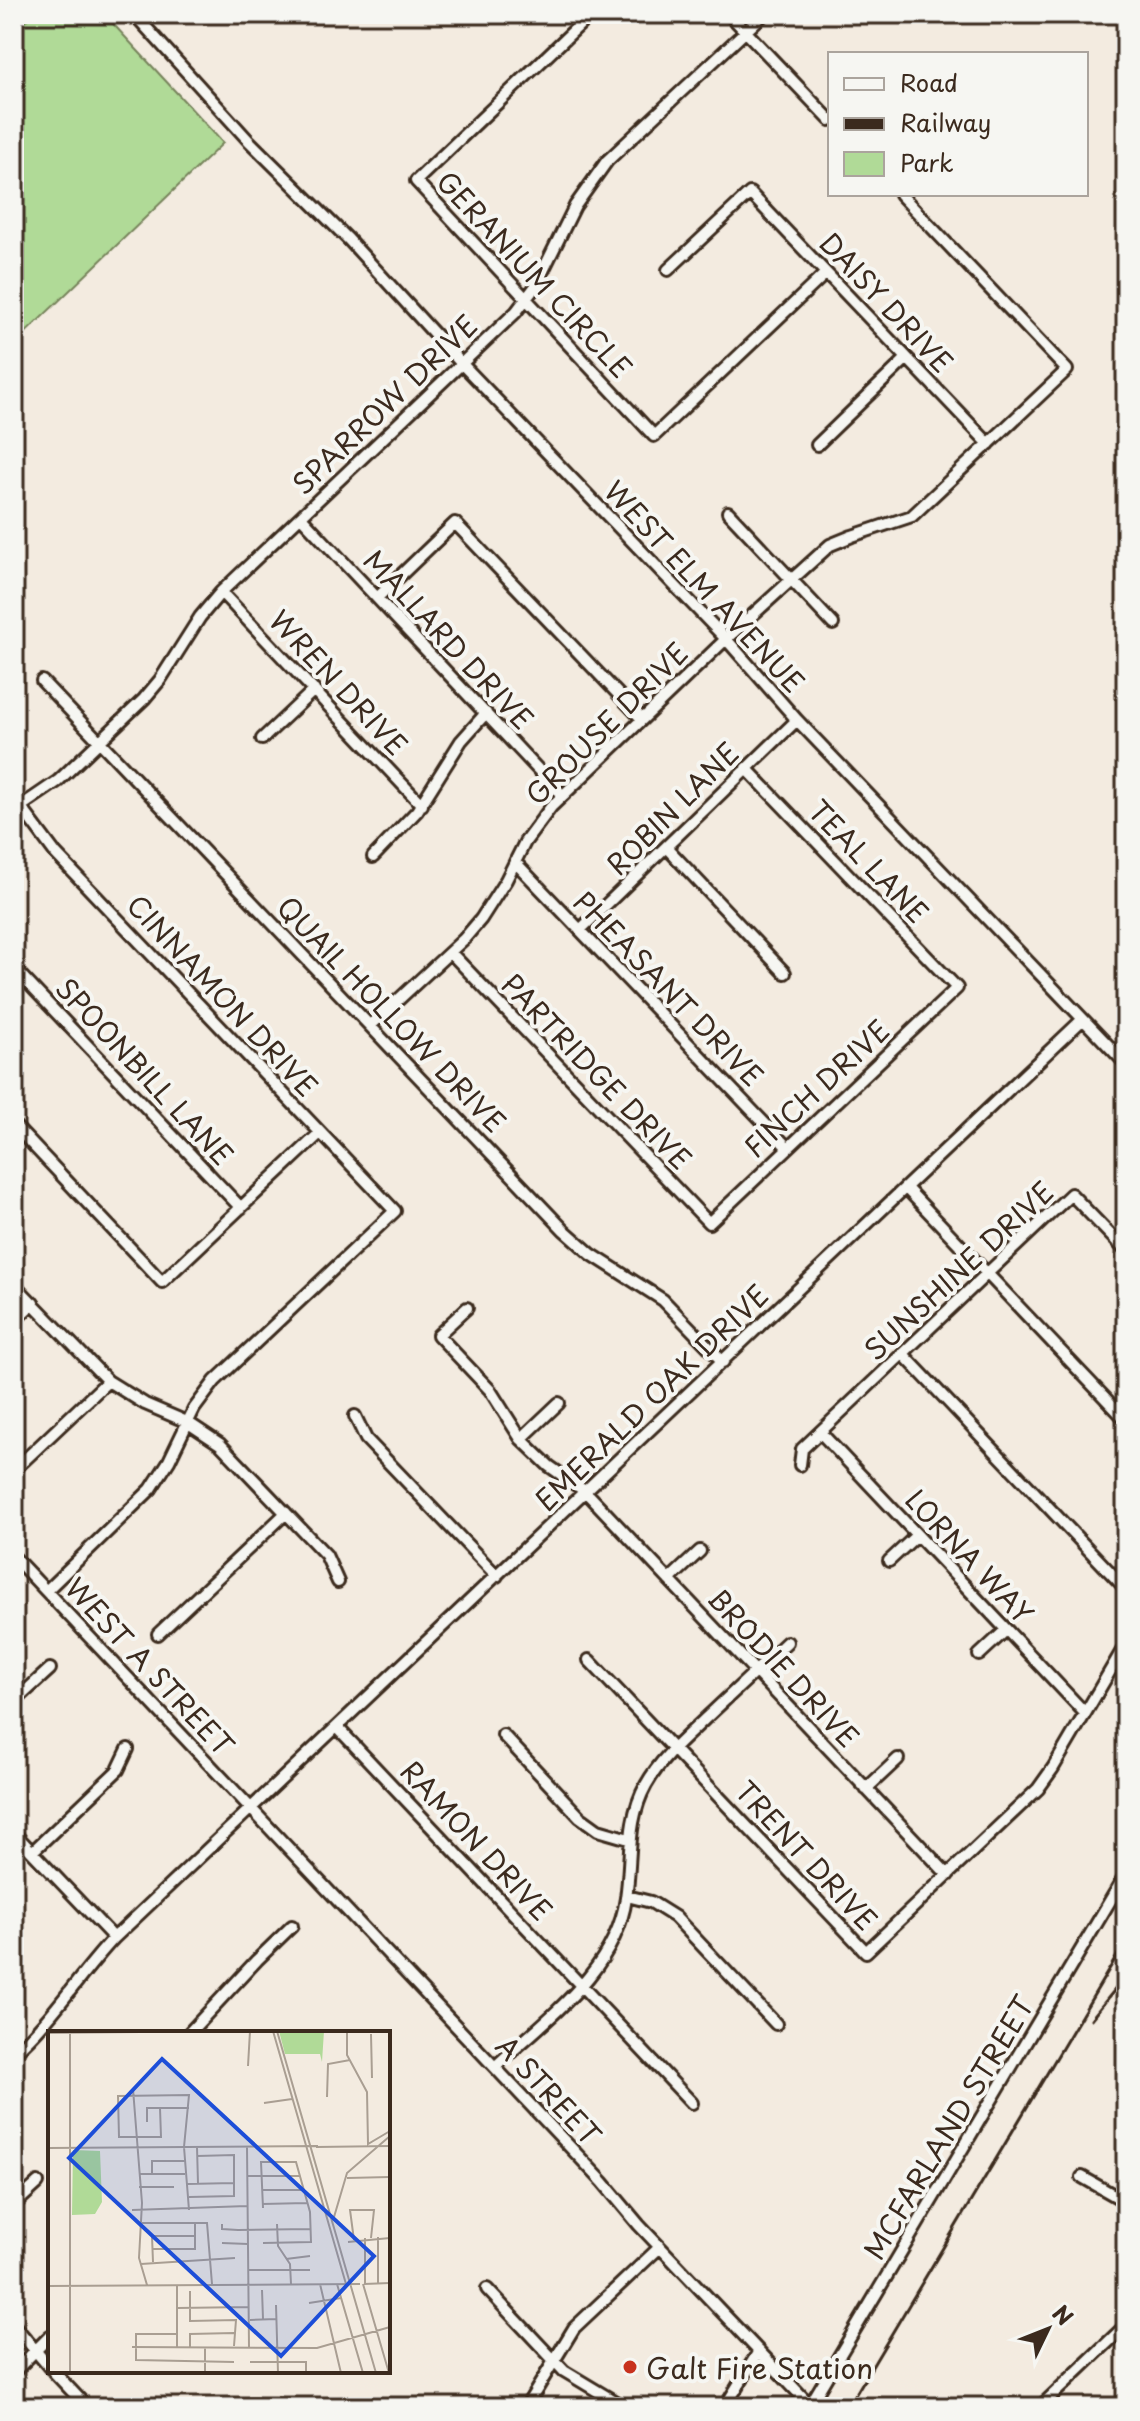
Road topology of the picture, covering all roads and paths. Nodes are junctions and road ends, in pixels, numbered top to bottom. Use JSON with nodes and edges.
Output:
{"nodes":[{"id":1,"x":134,"y":14,"type":"edge"},
{"id":2,"x":591,"y":14,"type":"edge"},
{"id":3,"x":729,"y":14,"type":"edge"},
{"id":4,"x":764,"y":14,"type":"edge"},
{"id":5,"x":745,"y":31,"type":"junction"},
{"id":6,"x":828,"y":118,"type":"edge"},
{"id":7,"x":902,"y":196,"type":"edge"},
{"id":8,"x":668,"y":270,"type":"dead end"},
{"id":9,"x":826,"y":273,"type":"junction"},
{"id":10,"x":526,"y":300,"type":"junction"},
{"id":11,"x":907,"y":358,"type":"junction"},
{"id":12,"x":461,"y":363,"type":"junction"},
{"id":13,"x":989,"y":444,"type":"junction"},
{"id":14,"x":817,"y":445,"type":"dead end"},
{"id":15,"x":728,"y":512,"type":"dead end"},
{"id":16,"x":301,"y":517,"type":"junction"},
{"id":17,"x":792,"y":580,"type":"junction"},
{"id":18,"x":221,"y":592,"type":"junction"},
{"id":19,"x":377,"y":598,"type":"junction"},
{"id":20,"x":833,"y":624,"type":"dead end"},
{"id":21,"x":726,"y":639,"type":"junction"},
{"id":22,"x":42,"y":681,"type":"dead end"},
{"id":23,"x":314,"y":690,"type":"junction"},
{"id":24,"x":486,"y":713,"type":"junction"},
{"id":25,"x":642,"y":719,"type":"junction"},
{"id":26,"x":797,"y":720,"type":"junction"},
{"id":27,"x":262,"y":739,"type":"dead end"},
{"id":28,"x":99,"y":741,"type":"junction"},
{"id":29,"x":746,"y":768,"type":"junction"},
{"id":30,"x":562,"y":795,"type":"junction"},
{"id":31,"x":422,"y":805,"type":"junction"},
{"id":32,"x":18,"y":809,"type":"edge"},
{"id":33,"x":667,"y":848,"type":"junction"},
{"id":34,"x":373,"y":857,"type":"dead end"},
{"id":35,"x":515,"y":862,"type":"junction"},
{"id":36,"x":580,"y":930,"type":"junction"},
{"id":37,"x":450,"y":952,"type":"junction"},
{"id":38,"x":14,"y":968,"type":"edge"},
{"id":39,"x":785,"y":973,"type":"dead end"},
{"id":40,"x":957,"y":988,"type":"joint"},
{"id":41,"x":1083,"y":1019,"type":"junction"},
{"id":42,"x":370,"y":1026,"type":"junction"},
{"id":43,"x":1126,"y":1064,"type":"edge"},
{"id":44,"x":14,"y":1125,"type":"edge"},
{"id":45,"x":320,"y":1133,"type":"junction"},
{"id":46,"x":788,"y":1148,"type":"junction"},
{"id":47,"x":906,"y":1188,"type":"junction"},
{"id":48,"x":241,"y":1208,"type":"junction"},
{"id":49,"x":709,"y":1223,"type":"joint"},
{"id":50,"x":1126,"y":1251,"type":"edge"},
{"id":51,"x":988,"y":1274,"type":"junction"},
{"id":52,"x":14,"y":1284,"type":"edge"},
{"id":53,"x":33,"y":1303,"type":"junction"},
{"id":54,"x":467,"y":1308,"type":"dead end"},
{"id":55,"x":14,"y":1321,"type":"edge"},
{"id":56,"x":903,"y":1354,"type":"junction"},
{"id":57,"x":723,"y":1362,"type":"junction"},
{"id":58,"x":108,"y":1381,"type":"junction"},
{"id":59,"x":559,"y":1403,"type":"dead end"},
{"id":60,"x":355,"y":1416,"type":"dead end"},
{"id":61,"x":1126,"y":1420,"type":"edge"},
{"id":62,"x":187,"y":1422,"type":"junction"},
{"id":63,"x":820,"y":1432,"type":"junction"},
{"id":64,"x":521,"y":1439,"type":"junction"},
{"id":65,"x":800,"y":1465,"type":"dead end"},
{"id":66,"x":14,"y":1470,"type":"edge"},
{"id":67,"x":586,"y":1492,"type":"junction"},
{"id":68,"x":286,"y":1513,"type":"junction"},
{"id":69,"x":917,"y":1535,"type":"junction"},
{"id":70,"x":700,"y":1551,"type":"dead end"},
{"id":71,"x":14,"y":1557,"type":"edge"},
{"id":72,"x":889,"y":1561,"type":"dead end"},
{"id":73,"x":497,"y":1576,"type":"junction"},
{"id":74,"x":669,"y":1580,"type":"junction"},
{"id":75,"x":338,"y":1582,"type":"dead end"},
{"id":76,"x":1126,"y":1589,"type":"edge"},
{"id":77,"x":46,"y":1591,"type":"junction"},
{"id":78,"x":1006,"y":1630,"type":"junction"},
{"id":79,"x":158,"y":1634,"type":"dead end"},
{"id":80,"x":787,"y":1642,"type":"dead end"},
{"id":81,"x":1126,"y":1644,"type":"edge"},
{"id":82,"x":979,"y":1655,"type":"dead end"},
{"id":83,"x":589,"y":1660,"type":"dead end"},
{"id":84,"x":1116,"y":1661,"type":"junction"},
{"id":85,"x":1126,"y":1667,"type":"edge"},
{"id":86,"x":50,"y":1669,"type":"dead end"},
{"id":87,"x":755,"y":1671,"type":"junction"},
{"id":88,"x":14,"y":1702,"type":"edge"},
{"id":89,"x":1085,"y":1713,"type":"junction"},
{"id":90,"x":337,"y":1727,"type":"junction"},
{"id":91,"x":503,"y":1735,"type":"dead end"},
{"id":92,"x":128,"y":1749,"type":"dead end"},
{"id":93,"x":674,"y":1749,"type":"junction"},
{"id":94,"x":898,"y":1759,"type":"dead end"},
{"id":95,"x":866,"y":1789,"type":"junction"},
{"id":96,"x":251,"y":1809,"type":"junction"},
{"id":97,"x":14,"y":1833,"type":"edge"},
{"id":98,"x":629,"y":1839,"type":"junction"},
{"id":99,"x":32,"y":1852,"type":"junction"},
{"id":100,"x":1126,"y":1874,"type":"edge"},
{"id":101,"x":948,"y":1875,"type":"junction"},
{"id":102,"x":627,"y":1896,"type":"junction"},
{"id":103,"x":292,"y":1926,"type":"dead end"},
{"id":104,"x":114,"y":1938,"type":"junction"},
{"id":105,"x":582,"y":1986,"type":"junction"},
{"id":106,"x":776,"y":2024,"type":"dead end"},
{"id":107,"x":43,"y":2025,"type":"junction"},
{"id":108,"x":50,"y":2031,"type":"edge"},
{"id":109,"x":191,"y":2031,"type":"edge"},
{"id":110,"x":14,"y":2053,"type":"edge"},
{"id":111,"x":495,"y":2067,"type":"junction"},
{"id":112,"x":692,"y":2103,"type":"dead end"},
{"id":113,"x":1082,"y":2177,"type":"dead end"},
{"id":114,"x":38,"y":2183,"type":"dead end"},
{"id":115,"x":1126,"y":2202,"type":"edge"},
{"id":116,"x":14,"y":2205,"type":"edge"},
{"id":117,"x":660,"y":2247,"type":"junction"},
{"id":118,"x":487,"y":2289,"type":"dead end"},
{"id":119,"x":14,"y":2325,"type":"edge"},
{"id":120,"x":1126,"y":2325,"type":"edge"},
{"id":121,"x":48,"y":2338,"type":"edge"},
{"id":122,"x":759,"y":2351,"type":"junction"},
{"id":123,"x":35,"y":2352,"type":"junction"},
{"id":124,"x":554,"y":2360,"type":"junction"},
{"id":125,"x":48,"y":2365,"type":"edge"},
{"id":126,"x":14,"y":2372,"type":"edge"},
{"id":127,"x":56,"y":2373,"type":"edge"},
{"id":128,"x":814,"y":2406,"type":"edge"},
{"id":129,"x":87,"y":2407,"type":"edge"},
{"id":130,"x":526,"y":2407,"type":"edge"},
{"id":131,"x":624,"y":2407,"type":"edge"},
{"id":132,"x":725,"y":2407,"type":"edge"},
{"id":133,"x":1040,"y":2407,"type":"edge"}],
"edges":[{"from":1,"to":12,"type":"street","name":"WEST ELM AVENUE"},
{"from":2,"to":10,"type":"street","name":"GERANIUM CIRCLE"},
{"from":3,"to":5,"type":"street"},
{"from":4,"to":5,"type":"street","name":"SPARROW DRIVE"},
{"from":5,"to":6,"type":"street"},
{"from":5,"to":10,"type":"street","name":"SPARROW DRIVE"},
{"from":7,"to":13,"type":"street","name":"GROUSE DRIVE"},
{"from":8,"to":9,"type":"street","name":"DAISY DRIVE"},
{"from":9,"to":10,"type":"street","name":"GERANIUM CIRCLE"},
{"from":9,"to":11,"type":"street","name":"DAISY DRIVE"},
{"from":10,"to":12,"type":"street","name":"SPARROW DRIVE"},
{"from":11,"to":13,"type":"street","name":"DAISY DRIVE"},
{"from":11,"to":14,"type":"street"},
{"from":12,"to":16,"type":"street","name":"SPARROW DRIVE"},
{"from":12,"to":21,"type":"street","name":"WEST ELM AVENUE"},
{"from":13,"to":17,"type":"street","name":"GROUSE DRIVE"},
{"from":15,"to":17,"type":"street"},
{"from":16,"to":18,"type":"street","name":"SPARROW DRIVE"},
{"from":16,"to":19,"type":"street","name":"MALLARD DRIVE"},
{"from":17,"to":20,"type":"street"},
{"from":17,"to":21,"type":"street","name":"GROUSE DRIVE"},
{"from":18,"to":23,"type":"street","name":"WREN DRIVE"},
{"from":18,"to":28,"type":"street","name":"SPARROW DRIVE"},
{"from":19,"to":24,"type":"street","name":"MALLARD DRIVE"},
{"from":19,"to":25,"type":"street"},
{"from":21,"to":25,"type":"street","name":"GROUSE DRIVE"},
{"from":21,"to":26,"type":"street","name":"WEST ELM AVENUE"},
{"from":22,"to":28,"type":"street","name":"QUAIL HOLLOW DRIVE"},
{"from":23,"to":27,"type":"street"},
{"from":23,"to":31,"type":"street","name":"WREN DRIVE"},
{"from":24,"to":30,"type":"street","name":"MALLARD DRIVE"},
{"from":24,"to":31,"type":"street"},
{"from":25,"to":30,"type":"street","name":"GROUSE DRIVE"},
{"from":26,"to":29,"type":"street","name":"ROBIN LANE"},
{"from":26,"to":41,"type":"street","name":"WEST ELM AVENUE"},
{"from":28,"to":32,"type":"street","name":"SPARROW DRIVE"},
{"from":28,"to":42,"type":"street","name":"QUAIL HOLLOW DRIVE"},
{"from":29,"to":33,"type":"street","name":"ROBIN LANE"},
{"from":29,"to":40,"type":"street","name":"TEAL LANE"},
{"from":30,"to":35,"type":"street","name":"GROUSE DRIVE"},
{"from":31,"to":34,"type":"street"},
{"from":32,"to":45,"type":"street","name":"CINNAMON DRIVE"},
{"from":33,"to":36,"type":"street","name":"ROBIN LANE"},
{"from":33,"to":39,"type":"street"},
{"from":35,"to":36,"type":"street","name":"PHEASANT DRIVE"},
{"from":35,"to":37,"type":"street","name":"GROUSE DRIVE"},
{"from":36,"to":46,"type":"street","name":"PHEASANT DRIVE"},
{"from":37,"to":42,"type":"street","name":"GROUSE DRIVE"},
{"from":37,"to":49,"type":"street","name":"PARTRIDGE DRIVE"},
{"from":38,"to":48,"type":"street","name":"SPOONBILL LANE"},
{"from":40,"to":46,"type":"street","name":"FINCH DRIVE"},
{"from":41,"to":43,"type":"street","name":"WEST ELM AVENUE"},
{"from":41,"to":47,"type":"street","name":"EMERALD OAK DRIVE"},
{"from":42,"to":57,"type":"street","name":"QUAIL HOLLOW DRIVE"},
{"from":44,"to":48,"type":"street"},
{"from":45,"to":48,"type":"street"},
{"from":45,"to":62,"type":"street","name":"CINNAMON DRIVE"},
{"from":46,"to":49,"type":"street","name":"FINCH DRIVE"},
{"from":47,"to":51,"type":"street"},
{"from":47,"to":57,"type":"street","name":"EMERALD OAK DRIVE"},
{"from":50,"to":51,"type":"street","name":"SUNSHINE DRIVE"},
{"from":51,"to":56,"type":"street","name":"SUNSHINE DRIVE"},
{"from":51,"to":61,"type":"street"},
{"from":52,"to":53,"type":"street"},
{"from":53,"to":55,"type":"street"},
{"from":53,"to":58,"type":"street"},
{"from":54,"to":64,"type":"street","name":"BRODIE DRIVE"},
{"from":56,"to":63,"type":"street","name":"SUNSHINE DRIVE"},
{"from":56,"to":76,"type":"street"},
{"from":57,"to":67,"type":"street","name":"EMERALD OAK DRIVE"},
{"from":58,"to":62,"type":"street"},
{"from":58,"to":66,"type":"street"},
{"from":59,"to":64,"type":"street"},
{"from":60,"to":73,"type":"street"},
{"from":62,"to":68,"type":"street"},
{"from":62,"to":77,"type":"street"},
{"from":63,"to":65,"type":"street","name":"SUNSHINE DRIVE"},
{"from":63,"to":69,"type":"street","name":"LORNA WAY"},
{"from":64,"to":67,"type":"street","name":"BRODIE DRIVE"},
{"from":67,"to":73,"type":"street","name":"EMERALD OAK DRIVE"},
{"from":67,"to":74,"type":"street","name":"BRODIE DRIVE"},
{"from":68,"to":75,"type":"street"},
{"from":68,"to":79,"type":"street"},
{"from":69,"to":72,"type":"street"},
{"from":69,"to":78,"type":"street","name":"LORNA WAY"},
{"from":70,"to":74,"type":"street"},
{"from":71,"to":77,"type":"street","name":"WEST A STREET"},
{"from":73,"to":90,"type":"street","name":"EMERALD OAK DRIVE"},
{"from":74,"to":87,"type":"street","name":"BRODIE DRIVE"},
{"from":77,"to":96,"type":"street","name":"WEST A STREET"},
{"from":78,"to":82,"type":"street"},
{"from":78,"to":89,"type":"street","name":"LORNA WAY"},
{"from":80,"to":87,"type":"street"},
{"from":81,"to":84,"type":"street","name":"TRENT DRIVE"},
{"from":83,"to":93,"type":"street"},
{"from":84,"to":85,"type":"street"},
{"from":84,"to":89,"type":"street","name":"TRENT DRIVE"},
{"from":86,"to":88,"type":"street"},
{"from":87,"to":93,"type":"street"},
{"from":87,"to":95,"type":"street","name":"BRODIE DRIVE"},
{"from":89,"to":101,"type":"street","name":"TRENT DRIVE"},
{"from":90,"to":96,"type":"street","name":"EMERALD OAK DRIVE"},
{"from":90,"to":105,"type":"street","name":"RAMON DRIVE"},
{"from":91,"to":98,"type":"street"},
{"from":92,"to":99,"type":"street"},
{"from":93,"to":98,"type":"street"},
{"from":93,"to":101,"type":"street","name":"TRENT DRIVE"},
{"from":94,"to":95,"type":"street"},
{"from":95,"to":101,"type":"street","name":"BRODIE DRIVE"},
{"from":96,"to":104,"type":"street","name":"EMERALD OAK DRIVE"},
{"from":96,"to":111,"type":"street","name":"A STREET"},
{"from":97,"to":99,"type":"street"},
{"from":98,"to":102,"type":"street"},
{"from":99,"to":104,"type":"street"},
{"from":100,"to":128,"type":"street","name":"MCFARLAND STREET"},
{"from":102,"to":105,"type":"street"},
{"from":102,"to":106,"type":"street"},
{"from":103,"to":109,"type":"street"},
{"from":104,"to":107,"type":"street","name":"EMERALD OAK DRIVE"},
{"from":105,"to":111,"type":"street"},
{"from":105,"to":112,"type":"street","name":"RAMON DRIVE"},
{"from":107,"to":108,"type":"street"},
{"from":107,"to":110,"type":"street","name":"EMERALD OAK DRIVE"},
{"from":111,"to":117,"type":"street","name":"A STREET"},
{"from":113,"to":115,"type":"street"},
{"from":114,"to":116,"type":"street"},
{"from":117,"to":122,"type":"street","name":"A STREET"},
{"from":117,"to":124,"type":"street"},
{"from":118,"to":124,"type":"street"},
{"from":119,"to":123,"type":"street"},
{"from":120,"to":133,"type":"street"},
{"from":121,"to":123,"type":"street"},
{"from":122,"to":128,"type":"street","name":"A STREET"},
{"from":122,"to":132,"type":"street"},
{"from":123,"to":125,"type":"street"},
{"from":123,"to":126,"type":"street"},
{"from":124,"to":130,"type":"street"},
{"from":124,"to":131,"type":"street"},
{"from":127,"to":129,"type":"street"}]}
